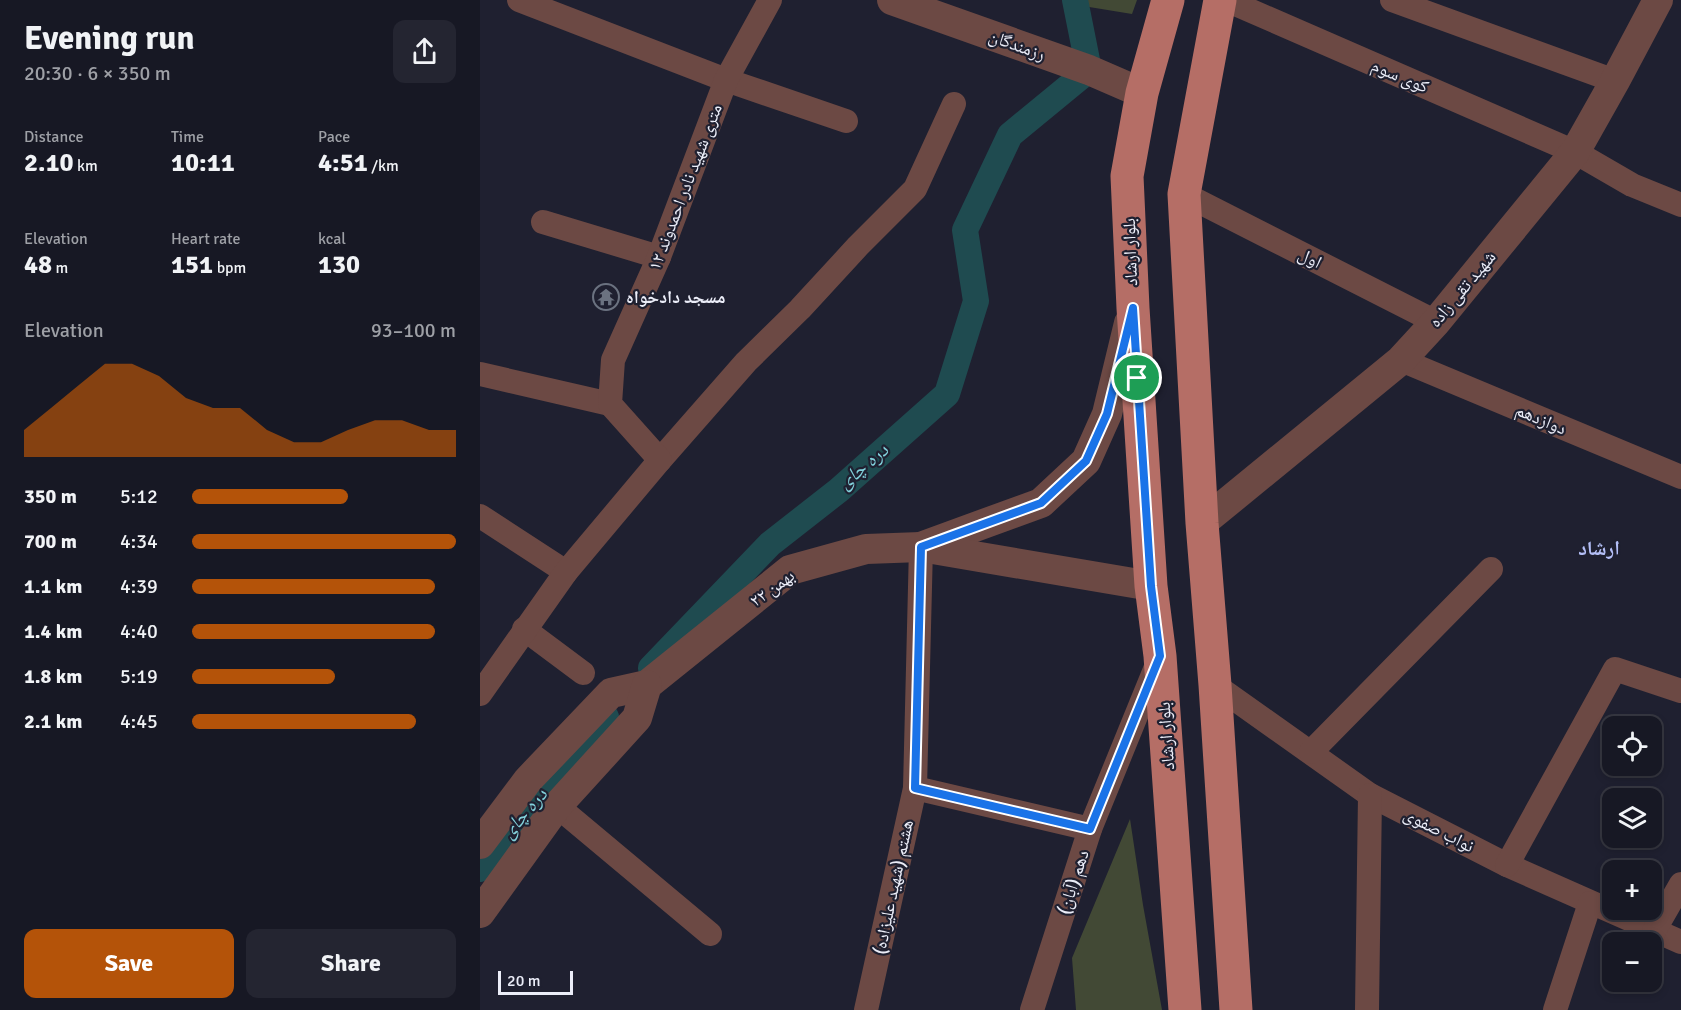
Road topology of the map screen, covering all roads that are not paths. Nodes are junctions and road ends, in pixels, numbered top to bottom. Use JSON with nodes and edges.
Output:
{"nodes":[{"id":1,"x":519,"y":0,"type":"edge"},
{"id":2,"x":770,"y":0,"type":"edge"},
{"id":3,"x":892,"y":0,"type":"edge"},
{"id":4,"x":1168,"y":0,"type":"edge"},
{"id":5,"x":1220,"y":0,"type":"edge"},
{"id":6,"x":1226,"y":0,"type":"edge"},
{"id":7,"x":1392,"y":0,"type":"edge"},
{"id":8,"x":1658,"y":0,"type":"edge"},
{"id":9,"x":726,"y":80,"type":"junction"},
{"id":10,"x":1615,"y":81,"type":"junction"},
{"id":11,"x":1142,"y":93,"type":"junction"},
{"id":12,"x":954,"y":104,"type":"dead end"},
{"id":13,"x":846,"y":121,"type":"dead end"},
{"id":14,"x":1575,"y":152,"type":"junction"},
{"id":15,"x":1185,"y":194,"type":"junction"},
{"id":16,"x":1681,"y":205,"type":"edge"},
{"id":17,"x":543,"y":222,"type":"dead end"},
{"id":18,"x":659,"y":257,"type":"junction"},
{"id":19,"x":1133,"y":308,"type":"junction"},
{"id":20,"x":1436,"y":322,"type":"junction"},
{"id":21,"x":1401,"y":360,"type":"junction"},
{"id":22,"x":480,"y":374,"type":"edge"},
{"id":23,"x":610,"y":404,"type":"junction"},
{"id":24,"x":660,"y":460,"type":"junction"},
{"id":25,"x":1681,"y":477,"type":"edge"},
{"id":26,"x":480,"y":516,"type":"edge"},
{"id":27,"x":1202,"y":523,"type":"junction"},
{"id":28,"x":921,"y":547,"type":"junction"},
{"id":29,"x":1491,"y":568,"type":"dead end"},
{"id":30,"x":566,"y":572,"type":"junction"},
{"id":31,"x":1151,"y":586,"type":"junction"},
{"id":32,"x":524,"y":629,"type":"junction"},
{"id":33,"x":1160,"y":656,"type":"junction"},
{"id":34,"x":583,"y":673,"type":"dead end"},
{"id":35,"x":647,"y":685,"type":"junction"},
{"id":36,"x":1215,"y":685,"type":"junction"},
{"id":37,"x":1681,"y":691,"type":"edge"},
{"id":38,"x":480,"y":694,"type":"edge"},
{"id":39,"x":1311,"y":752,"type":"junction"},
{"id":40,"x":915,"y":788,"type":"junction"},
{"id":41,"x":1370,"y":795,"type":"junction"},
{"id":42,"x":557,"y":806,"type":"junction"},
{"id":43,"x":1090,"y":829,"type":"junction"},
{"id":44,"x":480,"y":844,"type":"edge"},
{"id":45,"x":1508,"y":865,"type":"junction"},
{"id":46,"x":1681,"y":884,"type":"edge"},
{"id":47,"x":1590,"y":903,"type":"junction"},
{"id":48,"x":480,"y":913,"type":"edge"},
{"id":49,"x":1654,"y":931,"type":"junction"},
{"id":50,"x":710,"y":934,"type":"dead end"},
{"id":51,"x":1681,"y":942,"type":"edge"},
{"id":52,"x":869,"y":1009,"type":"edge"},
{"id":53,"x":1032,"y":1010,"type":"edge"},
{"id":54,"x":1185,"y":1010,"type":"edge"},
{"id":55,"x":1236,"y":1010,"type":"edge"},
{"id":56,"x":1367,"y":1010,"type":"edge"},
{"id":57,"x":1555,"y":1010,"type":"edge"}],
"edges":[{"from":1,"to":9,"type":"street"},
{"from":2,"to":9,"type":"street","name":"۱۲ متری شهید نادر احمدوند"},
{"from":3,"to":11,"type":"street","name":"رزمندگان"},
{"from":4,"to":11,"type":"main road","name":"بلوار ارشاد"},
{"from":5,"to":15,"type":"main road"},
{"from":6,"to":14,"type":"street","name":"کوی سوم"},
{"from":7,"to":10,"type":"street"},
{"from":8,"to":10,"type":"street","name":"شهید تقی زاده"},
{"from":9,"to":13,"type":"street"},
{"from":9,"to":18,"type":"street","name":"۱۲ متری شهید نادر احمدوند"},
{"from":10,"to":14,"type":"street","name":"شهید تقی زاده"},
{"from":11,"to":19,"type":"main road","name":"بلوار ارشاد"},
{"from":12,"to":24,"type":"street"},
{"from":14,"to":16,"type":"street","name":"کوی سوم"},
{"from":14,"to":20,"type":"street","name":"شهید تقی زاده"},
{"from":15,"to":20,"type":"street","name":"اول"},
{"from":15,"to":27,"type":"main road"},
{"from":17,"to":18,"type":"street"},
{"from":18,"to":23,"type":"street","name":"۱۲ متری شهید نادر احمدوند"},
{"from":19,"to":28,"type":"street","name":"۲۲ بهمن"},
{"from":19,"to":31,"type":"main road","name":"بلوار ارشاد"},
{"from":20,"to":21,"type":"street","name":"شهید تقی زاده"},
{"from":21,"to":25,"type":"street","name":"دوازدهم"},
{"from":21,"to":27,"type":"street","name":"شهید تقی زاده"},
{"from":22,"to":23,"type":"street"},
{"from":23,"to":24,"type":"street"},
{"from":24,"to":30,"type":"street"},
{"from":26,"to":30,"type":"street"},
{"from":27,"to":36,"type":"main road"},
{"from":28,"to":31,"type":"street","name":"۲۲ بهمن"},
{"from":28,"to":35,"type":"street","name":"۲۲ بهمن"},
{"from":28,"to":40,"type":"street","name":"هشتم (شهید علیزاده)"},
{"from":29,"to":39,"type":"street"},
{"from":30,"to":32,"type":"street"},
{"from":31,"to":33,"type":"main road","name":"بلوار ارشاد"},
{"from":32,"to":34,"type":"street"},
{"from":32,"to":38,"type":"street"},
{"from":33,"to":43,"type":"street","name":"دهم (آبان)"},
{"from":33,"to":54,"type":"main road","name":"بلوار ارشاد"},
{"from":35,"to":42,"type":"street"},
{"from":35,"to":44,"type":"street","name":"۲۲ بهمن"},
{"from":36,"to":39,"type":"street","name":"نواب صفوی"},
{"from":36,"to":55,"type":"main road"},
{"from":37,"to":45,"type":"street"},
{"from":39,"to":41,"type":"street","name":"نواب صفوی"},
{"from":40,"to":43,"type":"street"},
{"from":40,"to":52,"type":"street","name":"هشتم (شهید علیزاده)"},
{"from":41,"to":45,"type":"street","name":"نواب صفوی"},
{"from":41,"to":56,"type":"street"},
{"from":42,"to":48,"type":"street"},
{"from":42,"to":50,"type":"street"},
{"from":43,"to":53,"type":"street","name":"دهم (آبان)"},
{"from":45,"to":47,"type":"street","name":"نواب صفوی"},
{"from":46,"to":49,"type":"street"},
{"from":47,"to":49,"type":"street","name":"نواب صفوی"},
{"from":47,"to":57,"type":"street"},
{"from":49,"to":51,"type":"street","name":"نواب صفوی"}]}
